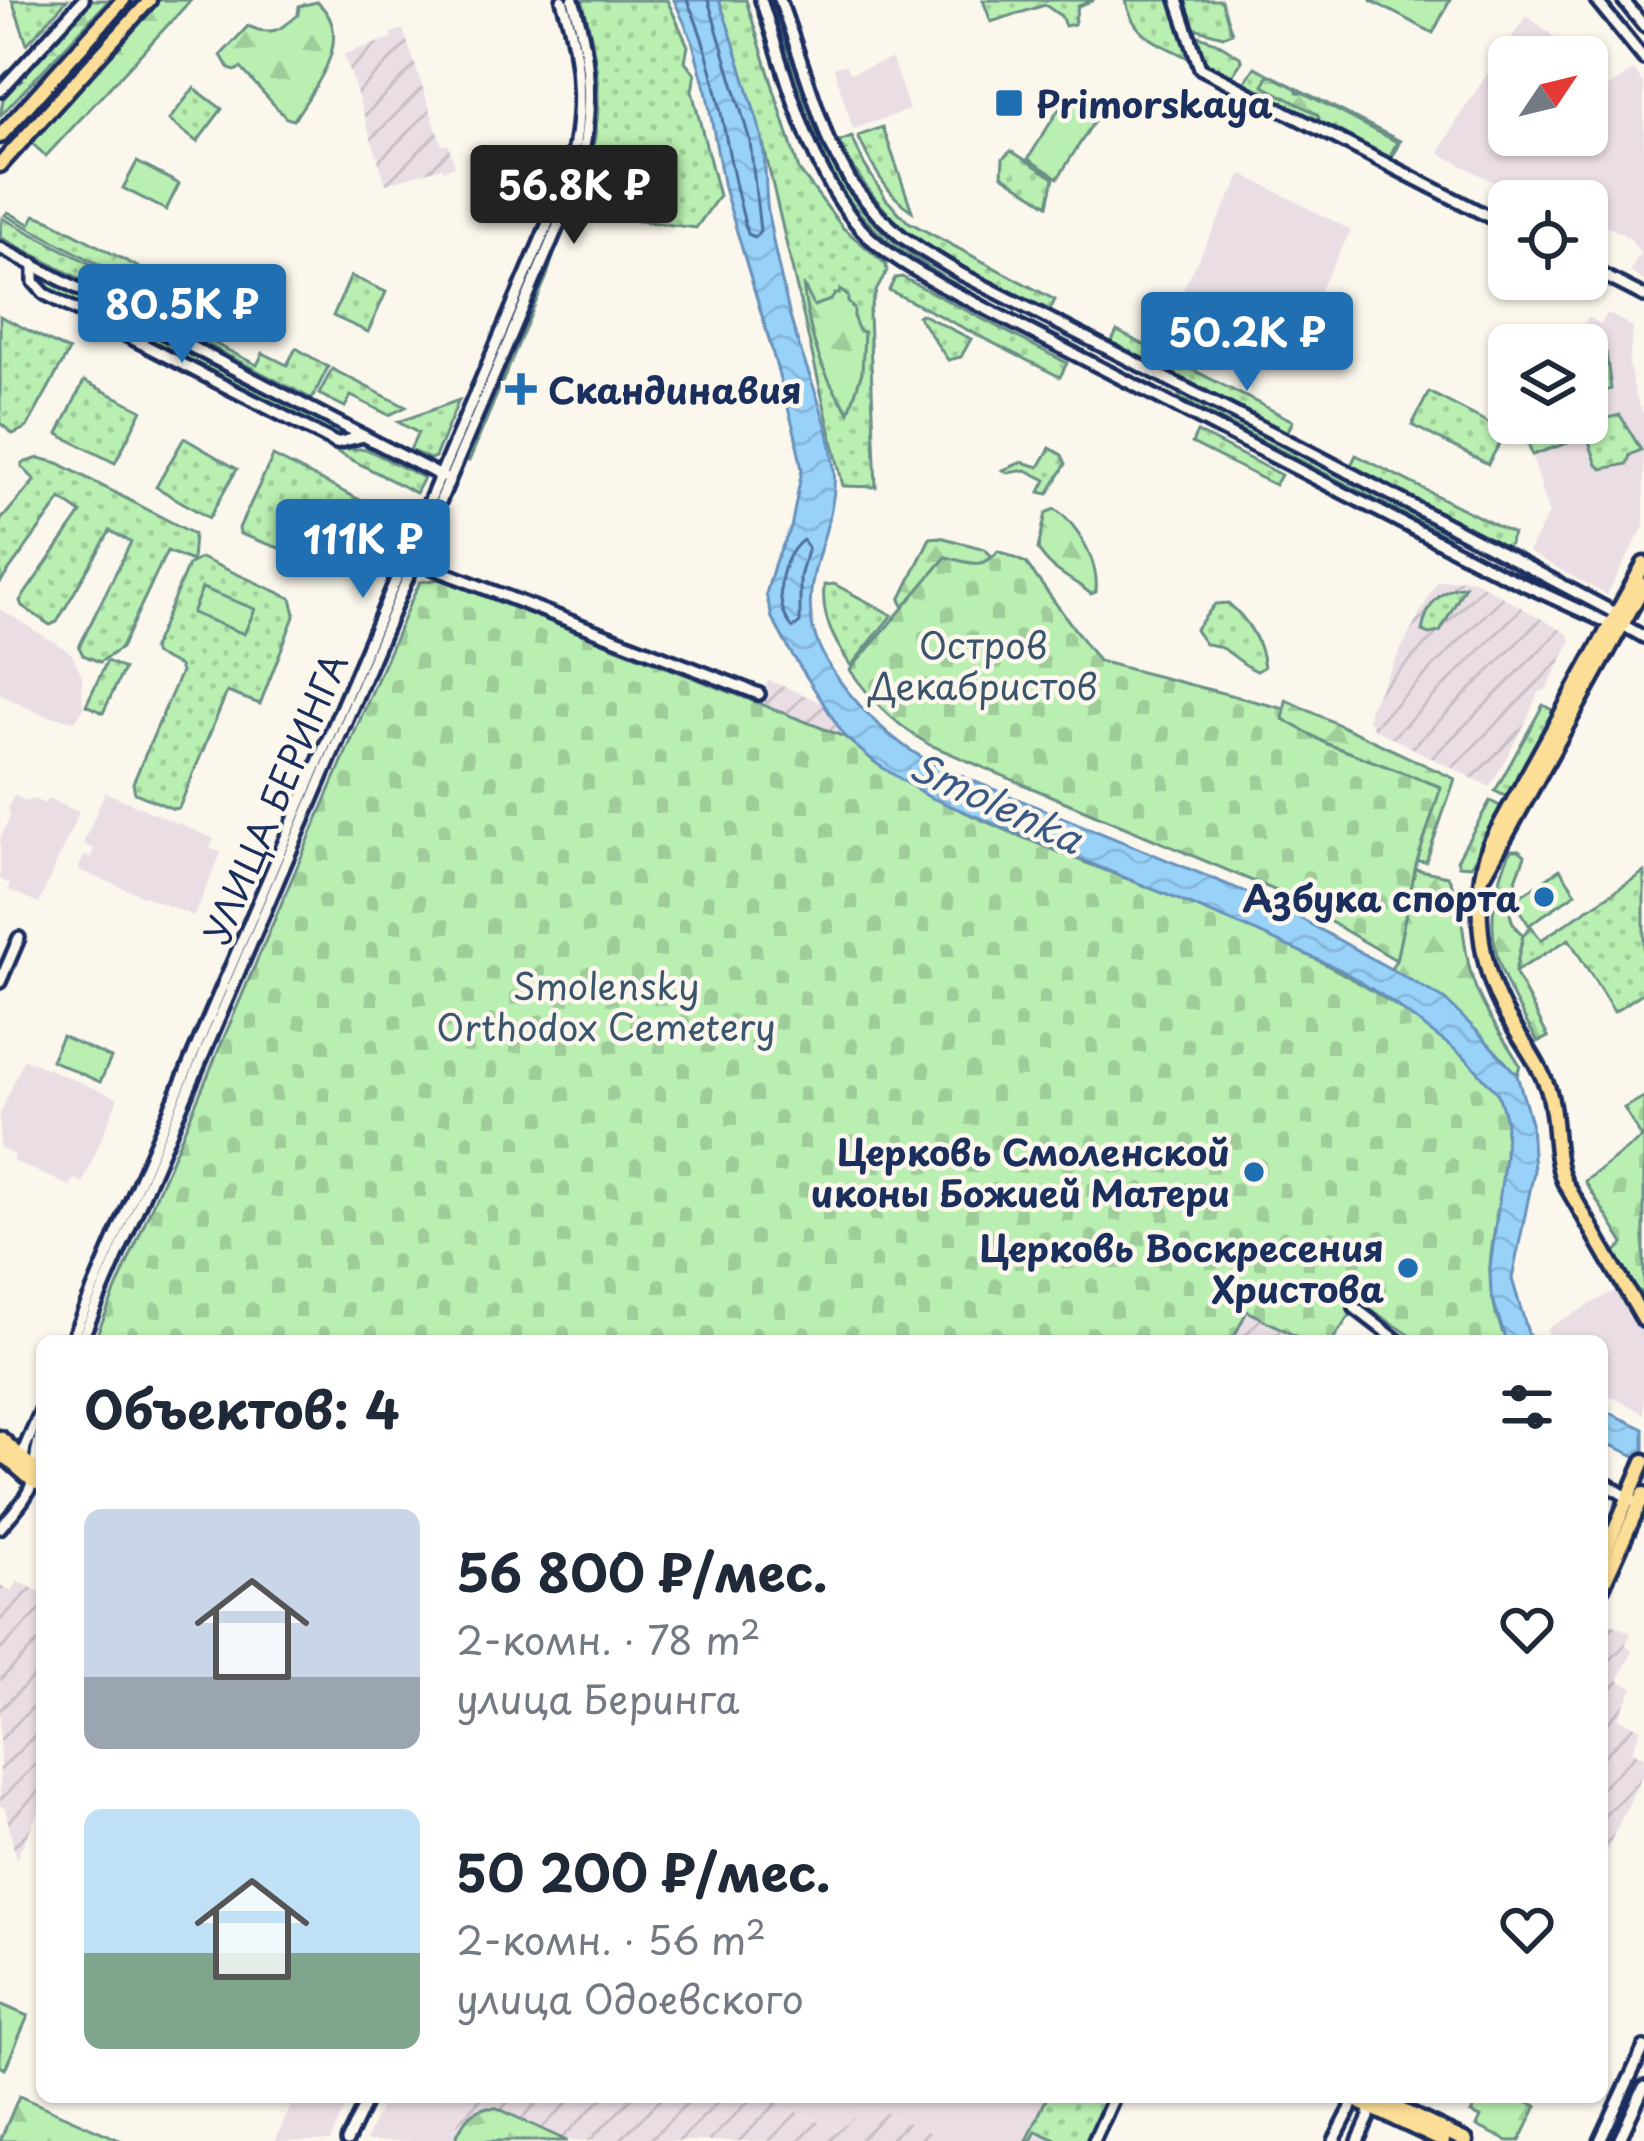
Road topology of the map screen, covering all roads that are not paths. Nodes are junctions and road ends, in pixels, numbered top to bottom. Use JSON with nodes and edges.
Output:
{"nodes":[{"id":1,"x":83,"y":0,"type":"edge"},
{"id":2,"x":123,"y":0,"type":"edge"},
{"id":3,"x":149,"y":0,"type":"edge"},
{"id":4,"x":562,"y":0,"type":"edge"},
{"id":5,"x":573,"y":0,"type":"edge"},
{"id":6,"x":761,"y":0,"type":"edge"},
{"id":7,"x":780,"y":0,"type":"edge"},
{"id":8,"x":1177,"y":0,"type":"edge"},
{"id":9,"x":1596,"y":0,"type":"edge"},
{"id":10,"x":1623,"y":0,"type":"edge"},
{"id":11,"x":1644,"y":26,"type":"edge"},
{"id":12,"x":1644,"y":59,"type":"edge"},
{"id":13,"x":0,"y":91,"type":"edge"},
{"id":14,"x":0,"y":136,"type":"edge"},
{"id":15,"x":0,"y":165,"type":"edge"},
{"id":16,"x":1488,"y":216,"type":"edge"},
{"id":17,"x":0,"y":248,"type":"edge"},
{"id":18,"x":34,"y":264,"type":"junction"},
{"id":19,"x":1608,"y":278,"type":"edge"},
{"id":20,"x":1644,"y":296,"type":"edge"},
{"id":21,"x":1177,"y":383,"type":"junction"},
{"id":22,"x":1167,"y":403,"type":"junction"},
{"id":23,"x":364,"y":436,"type":"junction"},
{"id":24,"x":446,"y":478,"type":"junction"},
{"id":25,"x":1462,"y":532,"type":"junction"},
{"id":26,"x":1453,"y":550,"type":"junction"},
{"id":27,"x":411,"y":560,"type":"junction"},
{"id":28,"x":1644,"y":564,"type":"edge"},
{"id":29,"x":1644,"y":585,"type":"edge"},
{"id":30,"x":1616,"y":622,"type":"junction"},
{"id":31,"x":1644,"y":637,"type":"edge"},
{"id":32,"x":759,"y":694,"type":"dead end"},
{"id":33,"x":19,"y":938,"type":"dead end"},
{"id":34,"x":0,"y":982,"type":"edge"},
{"id":35,"x":1640,"y":1304,"type":"edge"},
{"id":36,"x":1355,"y":1308,"type":"dead end"},
{"id":37,"x":1644,"y":1320,"type":"edge"},
{"id":38,"x":73,"y":1335,"type":"edge"},
{"id":39,"x":84,"y":1335,"type":"edge"},
{"id":40,"x":1390,"y":1335,"type":"edge"},
{"id":41,"x":36,"y":1424,"type":"edge"},
{"id":42,"x":0,"y":1438,"type":"edge"},
{"id":43,"x":0,"y":1452,"type":"edge"},
{"id":44,"x":23,"y":1459,"type":"junction"},
{"id":45,"x":1644,"y":1461,"type":"edge"},
{"id":46,"x":36,"y":1474,"type":"edge"},
{"id":47,"x":36,"y":1475,"type":"edge"},
{"id":48,"x":36,"y":1480,"type":"edge"},
{"id":49,"x":1608,"y":1484,"type":"edge"},
{"id":50,"x":1639,"y":1501,"type":"edge"},
{"id":51,"x":0,"y":1528,"type":"edge"},
{"id":52,"x":1608,"y":1550,"type":"edge"},
{"id":53,"x":1608,"y":1573,"type":"edge"},
{"id":54,"x":1644,"y":2047,"type":"edge"},
{"id":55,"x":1644,"y":2087,"type":"edge"},
{"id":56,"x":365,"y":2103,"type":"edge"},
{"id":57,"x":1111,"y":2103,"type":"edge"},
{"id":58,"x":1359,"y":2103,"type":"edge"},
{"id":59,"x":1364,"y":2103,"type":"edge"},
{"id":60,"x":1370,"y":2103,"type":"edge"},
{"id":61,"x":1372,"y":2103,"type":"edge"},
{"id":62,"x":347,"y":2141,"type":"edge"},
{"id":63,"x":1094,"y":2141,"type":"edge"},
{"id":64,"x":1334,"y":2141,"type":"edge"},
{"id":65,"x":1358,"y":2141,"type":"edge"},
{"id":66,"x":1443,"y":2141,"type":"edge"},
{"id":67,"x":1466,"y":2141,"type":"edge"},
{"id":68,"x":1600,"y":2141,"type":"edge"},
{"id":69,"x":1619,"y":2141,"type":"edge"}],
"edges":[{"from":1,"to":13,"type":"street"},
{"from":2,"to":14,"type":"main road"},
{"from":3,"to":15,"type":"main road"},
{"from":4,"to":24,"type":"street","name":"УЛИЦА БЕРИНГА"},
{"from":5,"to":24,"type":"street","name":"УЛИЦА БЕРИНГА"},
{"from":6,"to":22,"type":"street"},
{"from":7,"to":21,"type":"street"},
{"from":8,"to":16,"type":"street"},
{"from":9,"to":12,"type":"street"},
{"from":10,"to":11,"type":"street"},
{"from":17,"to":18,"type":"street"},
{"from":18,"to":23,"type":"street"},
{"from":18,"to":23,"type":"street"},
{"from":19,"to":20,"type":"street"},
{"from":21,"to":22,"type":"street"},
{"from":21,"to":25,"type":"street"},
{"from":22,"to":26,"type":"street"},
{"from":23,"to":24,"type":"street"},
{"from":24,"to":27,"type":"street","name":"УЛИЦА БЕРИНГА"},
{"from":25,"to":26,"type":"street"},
{"from":25,"to":30,"type":"street"},
{"from":26,"to":30,"type":"street"},
{"from":27,"to":32,"type":"street"},
{"from":27,"to":38,"type":"street","name":"УЛИЦА БЕРИНГА"},
{"from":27,"to":39,"type":"street","name":"УЛИЦА БЕРИНГА"},
{"from":28,"to":30,"type":"main road"},
{"from":29,"to":30,"type":"main road"},
{"from":30,"to":31,"type":"street"},
{"from":30,"to":35,"type":"main road"},
{"from":33,"to":34,"type":"street"},
{"from":35,"to":37,"type":"main road"},
{"from":36,"to":40,"type":"street"},
{"from":41,"to":44,"type":"street"},
{"from":42,"to":44,"type":"main road"},
{"from":43,"to":47,"type":"main road"},
{"from":44,"to":46,"type":"main road"},
{"from":45,"to":50,"type":"main road"},
{"from":48,"to":51,"type":"street"},
{"from":49,"to":50,"type":"street"},
{"from":50,"to":52,"type":"main road"},
{"from":50,"to":53,"type":"main road"},
{"from":54,"to":68,"type":"street"},
{"from":55,"to":69,"type":"street"},
{"from":56,"to":62,"type":"street"},
{"from":57,"to":63,"type":"street"},
{"from":58,"to":64,"type":"street"},
{"from":59,"to":65,"type":"street"},
{"from":60,"to":66,"type":"main road"},
{"from":61,"to":67,"type":"main road"}]}
